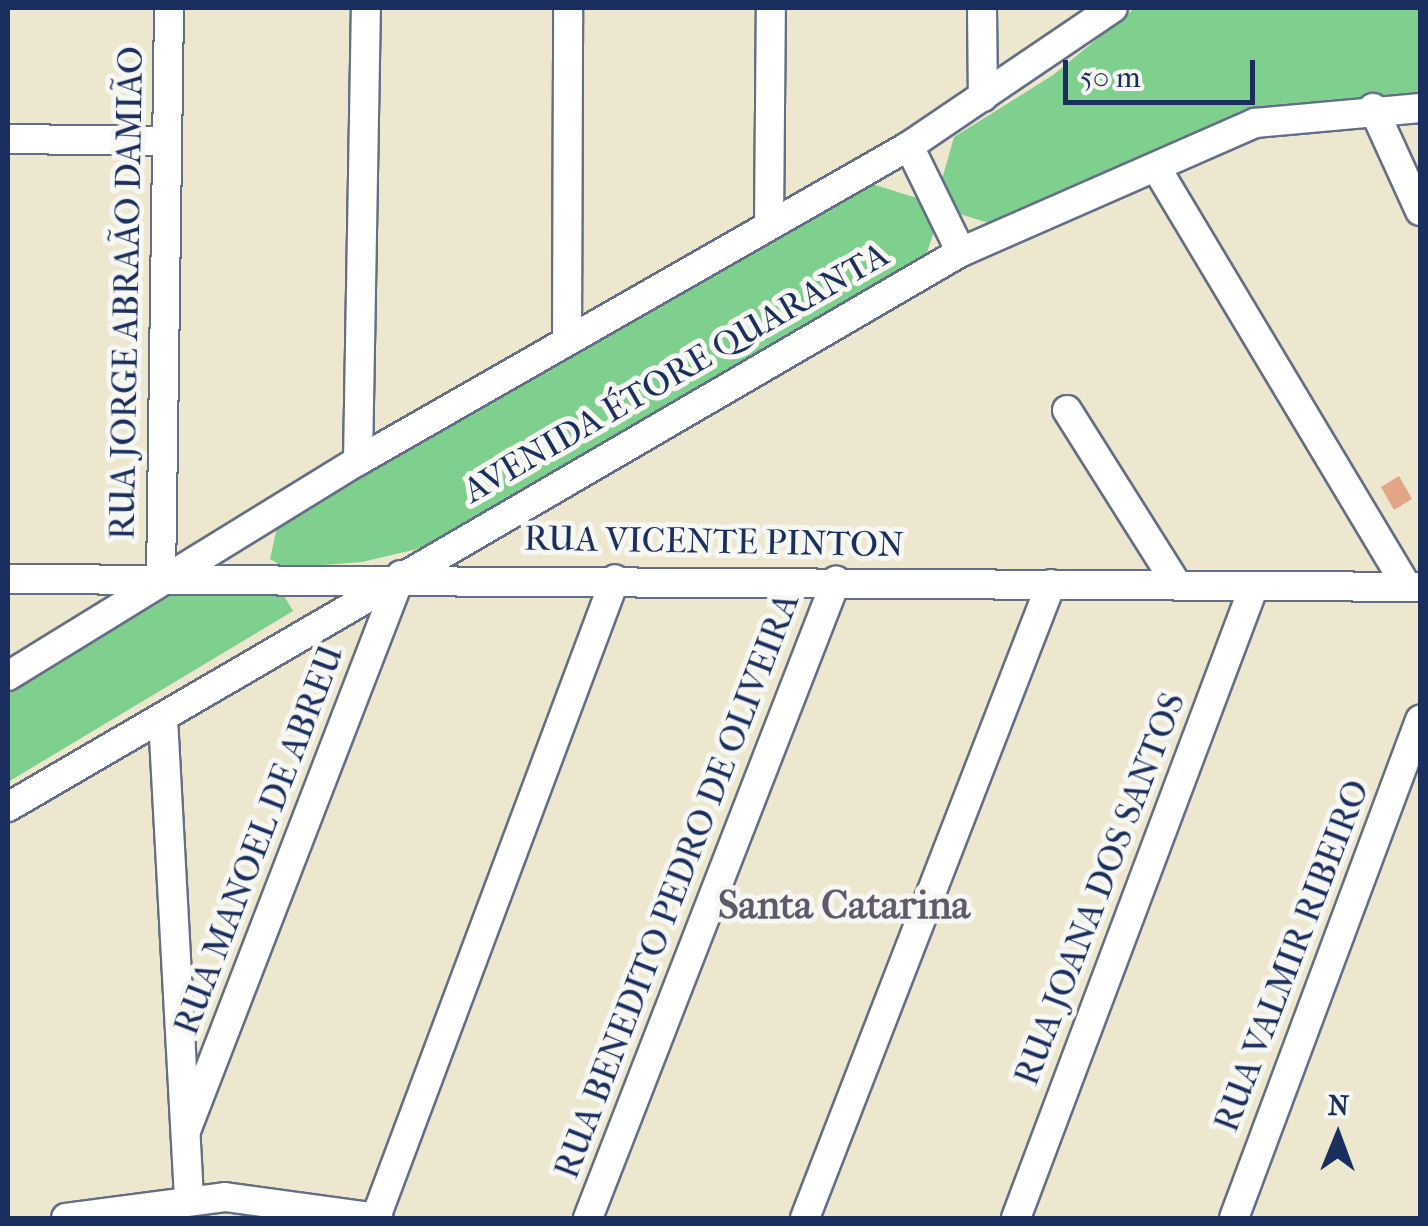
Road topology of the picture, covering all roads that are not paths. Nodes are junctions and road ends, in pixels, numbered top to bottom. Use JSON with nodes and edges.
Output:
{"nodes":[{"id":1,"x":169,"y":8,"type":"edge"},
{"id":2,"x":366,"y":8,"type":"edge"},
{"id":3,"x":568,"y":8,"type":"edge"},
{"id":4,"x":772,"y":8,"type":"edge"},
{"id":5,"x":982,"y":8,"type":"edge"},
{"id":6,"x":1113,"y":8,"type":"edge"},
{"id":7,"x":983,"y":97,"type":"junction"},
{"id":8,"x":1373,"y":108,"type":"junction"},
{"id":9,"x":1420,"y":108,"type":"edge"},
{"id":10,"x":8,"y":138,"type":"edge"},
{"id":11,"x":167,"y":141,"type":"junction"},
{"id":12,"x":909,"y":146,"type":"junction"},
{"id":13,"x":1157,"y":169,"type":"junction"},
{"id":14,"x":1420,"y":212,"type":"edge"},
{"id":15,"x":770,"y":223,"type":"junction"},
{"id":16,"x":961,"y":252,"type":"junction"},
{"id":17,"x":567,"y":340,"type":"junction"},
{"id":18,"x":1067,"y":410,"type":"dead end"},
{"id":19,"x":358,"y":461,"type":"junction"},
{"id":20,"x":401,"y":575,"type":"junction"},
{"id":21,"x":8,"y":579,"type":"edge"},
{"id":22,"x":616,"y":579,"type":"junction"},
{"id":23,"x":169,"y":580,"type":"junction"},
{"id":24,"x":836,"y":581,"type":"junction"},
{"id":25,"x":1052,"y":584,"type":"junction"},
{"id":26,"x":1177,"y":585,"type":"junction"},
{"id":27,"x":1254,"y":586,"type":"junction"},
{"id":28,"x":1414,"y":587,"type":"edge"},
{"id":29,"x":8,"y":676,"type":"edge"},
{"id":30,"x":162,"y":718,"type":"junction"},
{"id":31,"x":1420,"y":720,"type":"edge"},
{"id":32,"x":8,"y":807,"type":"edge"},
{"id":33,"x":186,"y":1131,"type":"junction"},
{"id":34,"x":189,"y":1197,"type":"junction"},
{"id":35,"x":66,"y":1218,"type":"edge"},
{"id":36,"x":378,"y":1218,"type":"edge"},
{"id":37,"x":588,"y":1218,"type":"edge"},
{"id":38,"x":806,"y":1218,"type":"edge"},
{"id":39,"x":1016,"y":1218,"type":"edge"},
{"id":40,"x":1234,"y":1218,"type":"edge"}],
"edges":[{"from":1,"to":11,"type":"street","name":"RUA JORGE ABRAÃO DAMIÃO"},
{"from":2,"to":19,"type":"street"},
{"from":3,"to":17,"type":"street"},
{"from":4,"to":15,"type":"street"},
{"from":5,"to":7,"type":"street"},
{"from":6,"to":7,"type":"street"},
{"from":7,"to":12,"type":"street"},
{"from":8,"to":9,"type":"street","name":"AVENIDA ÉTORE QUARANTA"},
{"from":8,"to":13,"type":"street","name":"AVENIDA ÉTORE QUARANTA"},
{"from":8,"to":14,"type":"street"},
{"from":10,"to":11,"type":"street"},
{"from":11,"to":23,"type":"street","name":"RUA JORGE ABRAÃO DAMIÃO"},
{"from":12,"to":15,"type":"street"},
{"from":12,"to":16,"type":"street"},
{"from":13,"to":16,"type":"street","name":"AVENIDA ÉTORE QUARANTA"},
{"from":13,"to":28,"type":"street"},
{"from":15,"to":17,"type":"street"},
{"from":16,"to":20,"type":"street","name":"AVENIDA ÉTORE QUARANTA"},
{"from":17,"to":19,"type":"street"},
{"from":18,"to":26,"type":"street"},
{"from":19,"to":23,"type":"street"},
{"from":20,"to":22,"type":"street","name":"RUA VICENTE PINTON"},
{"from":20,"to":23,"type":"street","name":"RUA VICENTE PINTON"},
{"from":20,"to":30,"type":"street","name":"AVENIDA ÉTORE QUARANTA"},
{"from":20,"to":33,"type":"street","name":"RUA MANOEL DE ABREU"},
{"from":21,"to":23,"type":"street","name":"RUA VICENTE PINTON"},
{"from":22,"to":24,"type":"street","name":"RUA VICENTE PINTON"},
{"from":22,"to":36,"type":"street"},
{"from":23,"to":29,"type":"street"},
{"from":24,"to":25,"type":"street","name":"RUA VICENTE PINTON"},
{"from":24,"to":37,"type":"street","name":"RUA BENEDITO PEDRO DE OLIVEIRA"},
{"from":25,"to":26,"type":"street","name":"RUA VICENTE PINTON"},
{"from":25,"to":38,"type":"street"},
{"from":26,"to":27,"type":"street","name":"RUA VICENTE PINTON"},
{"from":27,"to":28,"type":"street","name":"RUA VICENTE PINTON"},
{"from":27,"to":39,"type":"street","name":"RUA JOANA DOS SANTOS"},
{"from":30,"to":32,"type":"street","name":"AVENIDA ÉTORE QUARANTA"},
{"from":30,"to":33,"type":"street"},
{"from":31,"to":40,"type":"street","name":"RUA VALMIR RIBEIRO"},
{"from":33,"to":34,"type":"street"},
{"from":34,"to":35,"type":"street"},
{"from":34,"to":36,"type":"street"}]}
